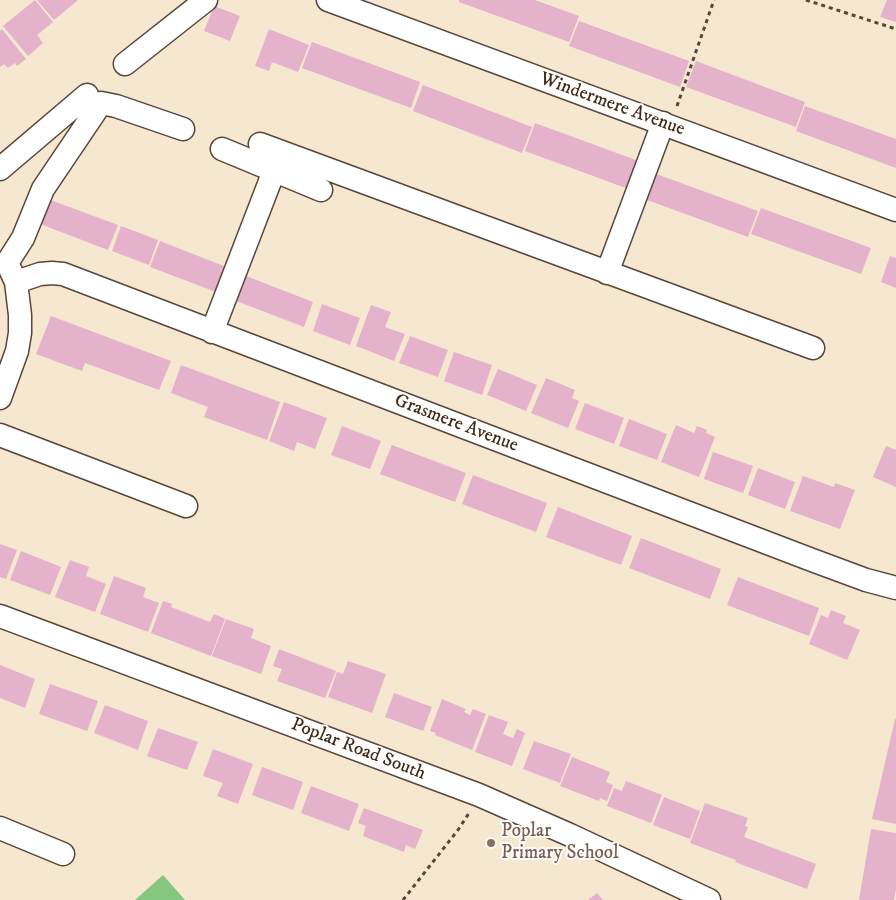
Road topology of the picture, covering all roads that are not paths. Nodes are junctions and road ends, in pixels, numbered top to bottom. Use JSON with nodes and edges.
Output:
{"nodes":[{"id":1,"x":206,"y":0,"type":"edge"},
{"id":2,"x":328,"y":0,"type":"edge"},
{"id":3,"x":124,"y":64,"type":"dead end"},
{"id":4,"x":86,"y":95,"type":"dead end"},
{"id":5,"x":663,"y":123,"type":"junction"},
{"id":6,"x":184,"y":129,"type":"dead end"},
{"id":7,"x":260,"y":144,"type":"dead end"},
{"id":8,"x":222,"y":149,"type":"dead end"},
{"id":9,"x":0,"y":169,"type":"edge"},
{"id":10,"x":274,"y":170,"type":"junction"},
{"id":11,"x":321,"y":190,"type":"dead end"},
{"id":12,"x":896,"y":210,"type":"edge"},
{"id":13,"x":8,"y":267,"type":"edge"},
{"id":14,"x":607,"y":273,"type":"junction"},
{"id":15,"x":212,"y":332,"type":"junction"},
{"id":16,"x":813,"y":348,"type":"dead end"},
{"id":17,"x":0,"y":398,"type":"edge"},
{"id":18,"x":0,"y":435,"type":"edge"},
{"id":19,"x":186,"y":506,"type":"dead end"},
{"id":20,"x":896,"y":588,"type":"edge"},
{"id":21,"x":0,"y":616,"type":"edge"},
{"id":22,"x":0,"y":828,"type":"edge"},
{"id":23,"x":63,"y":854,"type":"dead end"},
{"id":24,"x":709,"y":900,"type":"edge"}],
"edges":[{"from":1,"to":3,"type":"street"},
{"from":2,"to":5,"type":"street","name":"Windermere Avenue"},
{"from":4,"to":9,"type":"street"},
{"from":5,"to":12,"type":"street","name":"Windermere Avenue"},
{"from":5,"to":14,"type":"street"},
{"from":6,"to":13,"type":"street"},
{"from":7,"to":14,"type":"street"},
{"from":8,"to":10,"type":"street"},
{"from":10,"to":11,"type":"street"},
{"from":10,"to":15,"type":"street"},
{"from":13,"to":15,"type":"street","name":"Grasmere Avenue"},
{"from":13,"to":17,"type":"street"},
{"from":14,"to":16,"type":"street"},
{"from":15,"to":20,"type":"street","name":"Grasmere Avenue"},
{"from":18,"to":19,"type":"street"},
{"from":21,"to":24,"type":"street","name":"Poplar Road South"},
{"from":22,"to":23,"type":"street"}]}
